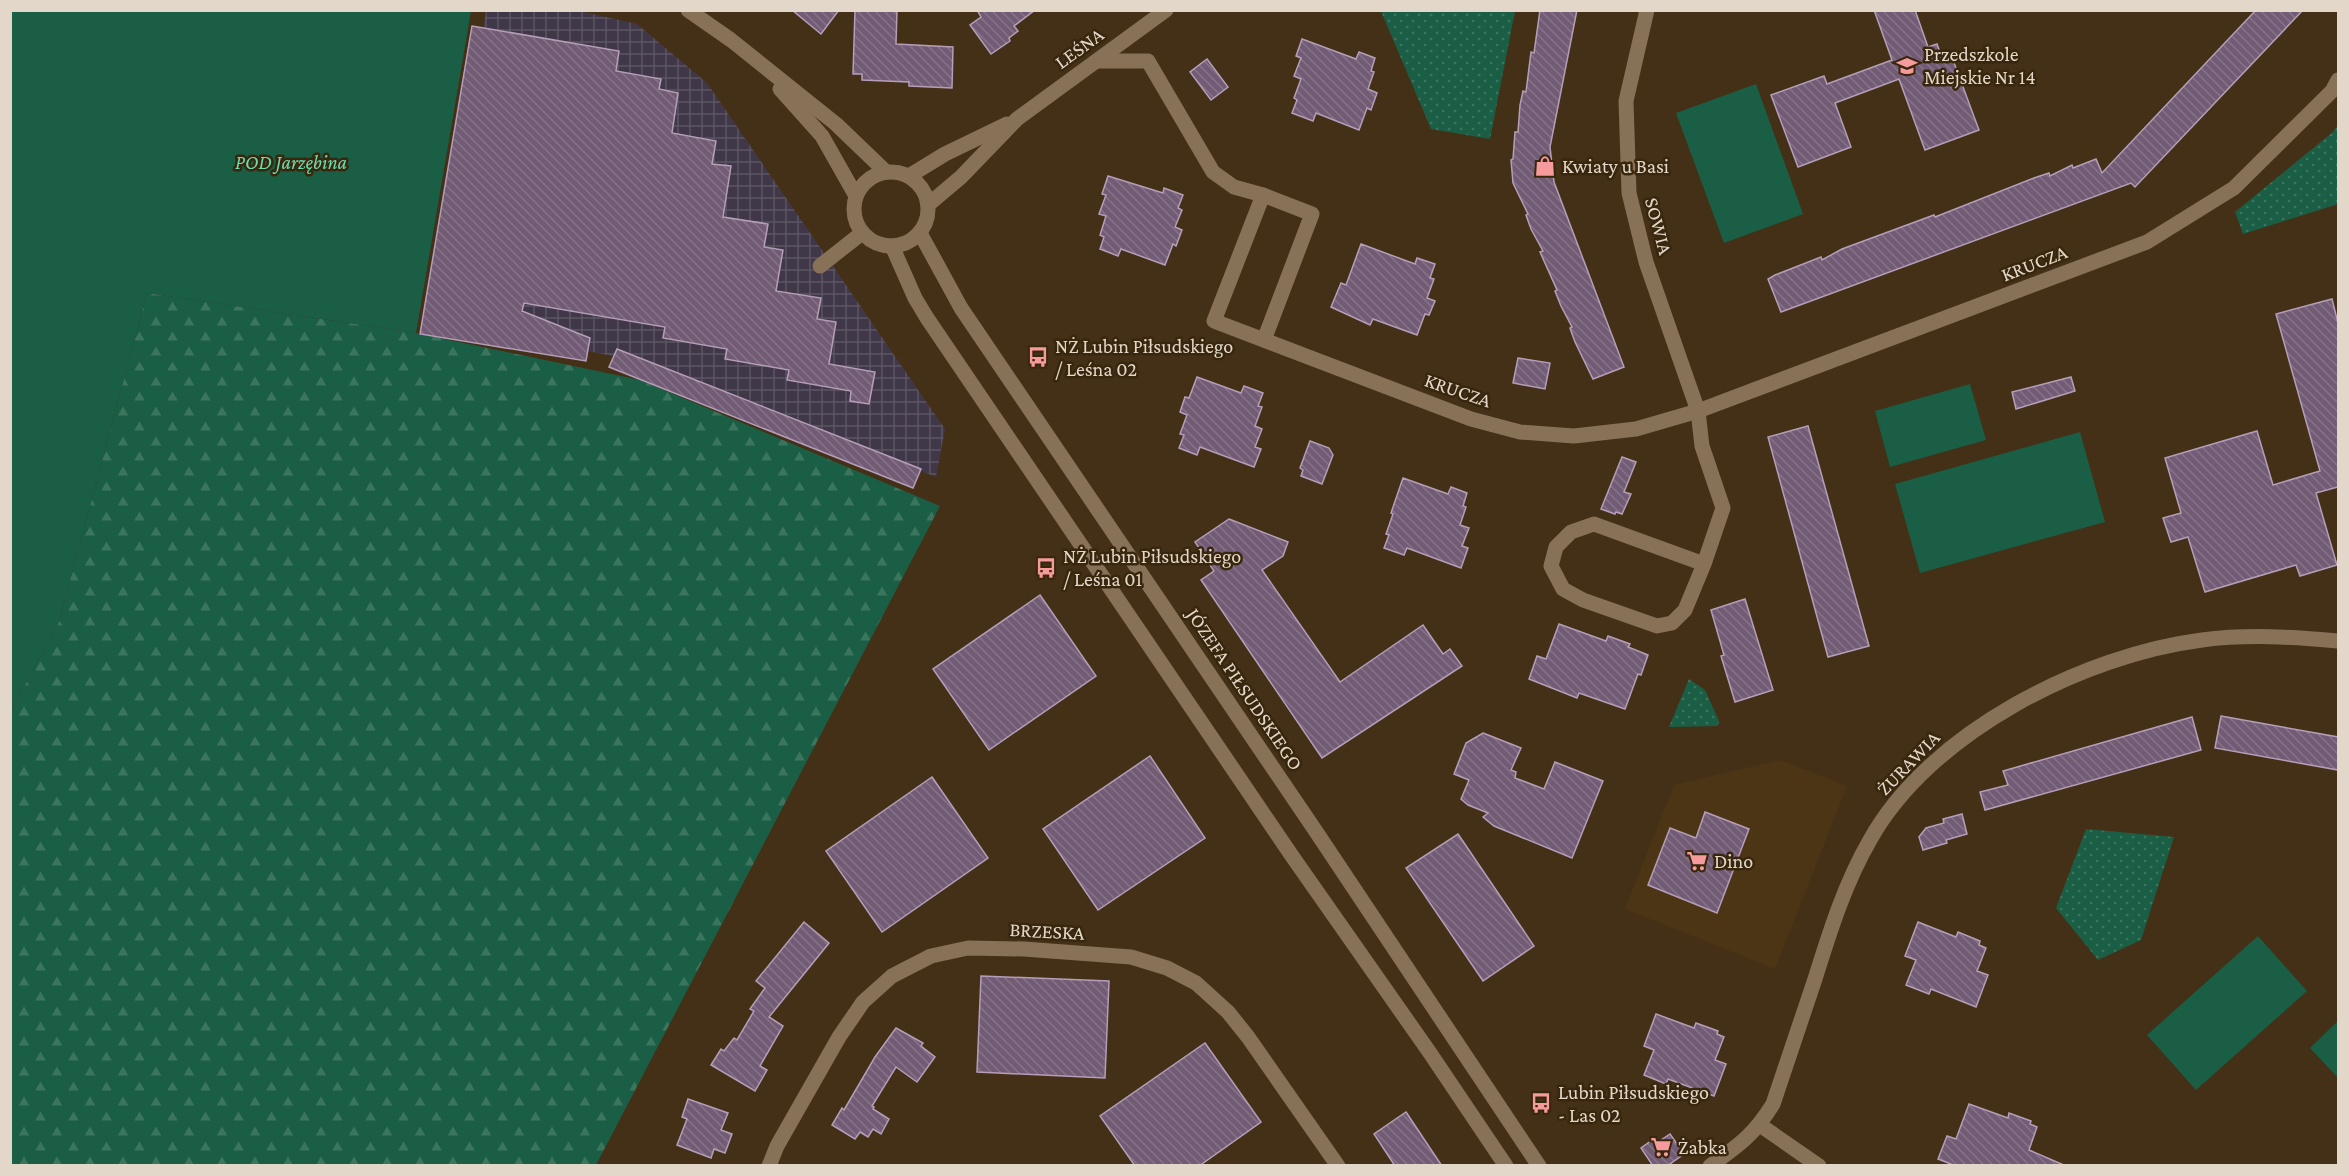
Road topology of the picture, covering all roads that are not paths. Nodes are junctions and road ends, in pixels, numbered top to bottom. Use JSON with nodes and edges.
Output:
{"nodes":[{"id":1,"x":688,"y":10,"type":"edge"},
{"id":2,"x":1166,"y":10,"type":"edge"},
{"id":3,"x":1647,"y":10,"type":"edge"},
{"id":4,"x":754,"y":60,"type":"junction"},
{"id":5,"x":1097,"y":61,"type":"junction"},
{"id":6,"x":2338,"y":80,"type":"edge"},
{"id":7,"x":1017,"y":119,"type":"junction"},
{"id":8,"x":885,"y":171,"type":"junction"},
{"id":9,"x":909,"y":176,"type":"junction"},
{"id":10,"x":1263,"y":195,"type":"junction"},
{"id":11,"x":856,"y":196,"type":"junction"},
{"id":12,"x":929,"y":204,"type":"junction"},
{"id":13,"x":862,"y":233,"type":"junction"},
{"id":14,"x":920,"y":233,"type":"junction"},
{"id":15,"x":892,"y":246,"type":"junction"},
{"id":16,"x":820,"y":266,"type":"dead end"},
{"id":17,"x":1264,"y":340,"type":"junction"},
{"id":18,"x":1698,"y":411,"type":"junction"},
{"id":19,"x":1704,"y":564,"type":"junction"},
{"id":20,"x":2338,"y":641,"type":"edge"},
{"id":21,"x":1760,"y":1125,"type":"junction"},
{"id":22,"x":770,"y":1166,"type":"edge"},
{"id":23,"x":1338,"y":1166,"type":"edge"},
{"id":24,"x":1506,"y":1166,"type":"edge"},
{"id":25,"x":1539,"y":1166,"type":"edge"},
{"id":26,"x":1710,"y":1166,"type":"edge"},
{"id":27,"x":1819,"y":1166,"type":"edge"}],
"edges":[{"from":1,"to":4,"type":"street"},
{"from":2,"to":5,"type":"street","name":"LEŚNA"},
{"from":3,"to":18,"type":"street","name":"SOWIA"},
{"from":4,"to":8,"type":"street"},
{"from":4,"to":11,"type":"street"},
{"from":5,"to":7,"type":"street","name":"LEŚNA"},
{"from":5,"to":10,"type":"street"},
{"from":6,"to":18,"type":"street","name":"KRUCZA"},
{"from":7,"to":9,"type":"street","name":"LEŚNA"},
{"from":7,"to":12,"type":"street","name":"LEŚNA"},
{"from":8,"to":9,"type":"street"},
{"from":8,"to":11,"type":"street"},
{"from":9,"to":12,"type":"street"},
{"from":10,"to":17,"type":"street"},
{"from":10,"to":17,"type":"street","name":"KRUCZA"},
{"from":11,"to":13,"type":"street"},
{"from":12,"to":14,"type":"street"},
{"from":13,"to":15,"type":"street"},
{"from":13,"to":16,"type":"street"},
{"from":14,"to":15,"type":"street"},
{"from":14,"to":25,"type":"street","name":"JÓZEFA PIŁSUDSKIEGO"},
{"from":15,"to":24,"type":"street"},
{"from":17,"to":18,"type":"street","name":"KRUCZA"},
{"from":18,"to":19,"type":"street"},
{"from":19,"to":19,"type":"street"},
{"from":20,"to":21,"type":"street","name":"ŻURAWIA"},
{"from":21,"to":26,"type":"street","name":"ŻURAWIA"},
{"from":21,"to":27,"type":"street"},
{"from":22,"to":23,"type":"street","name":"BRZESKA"}]}
